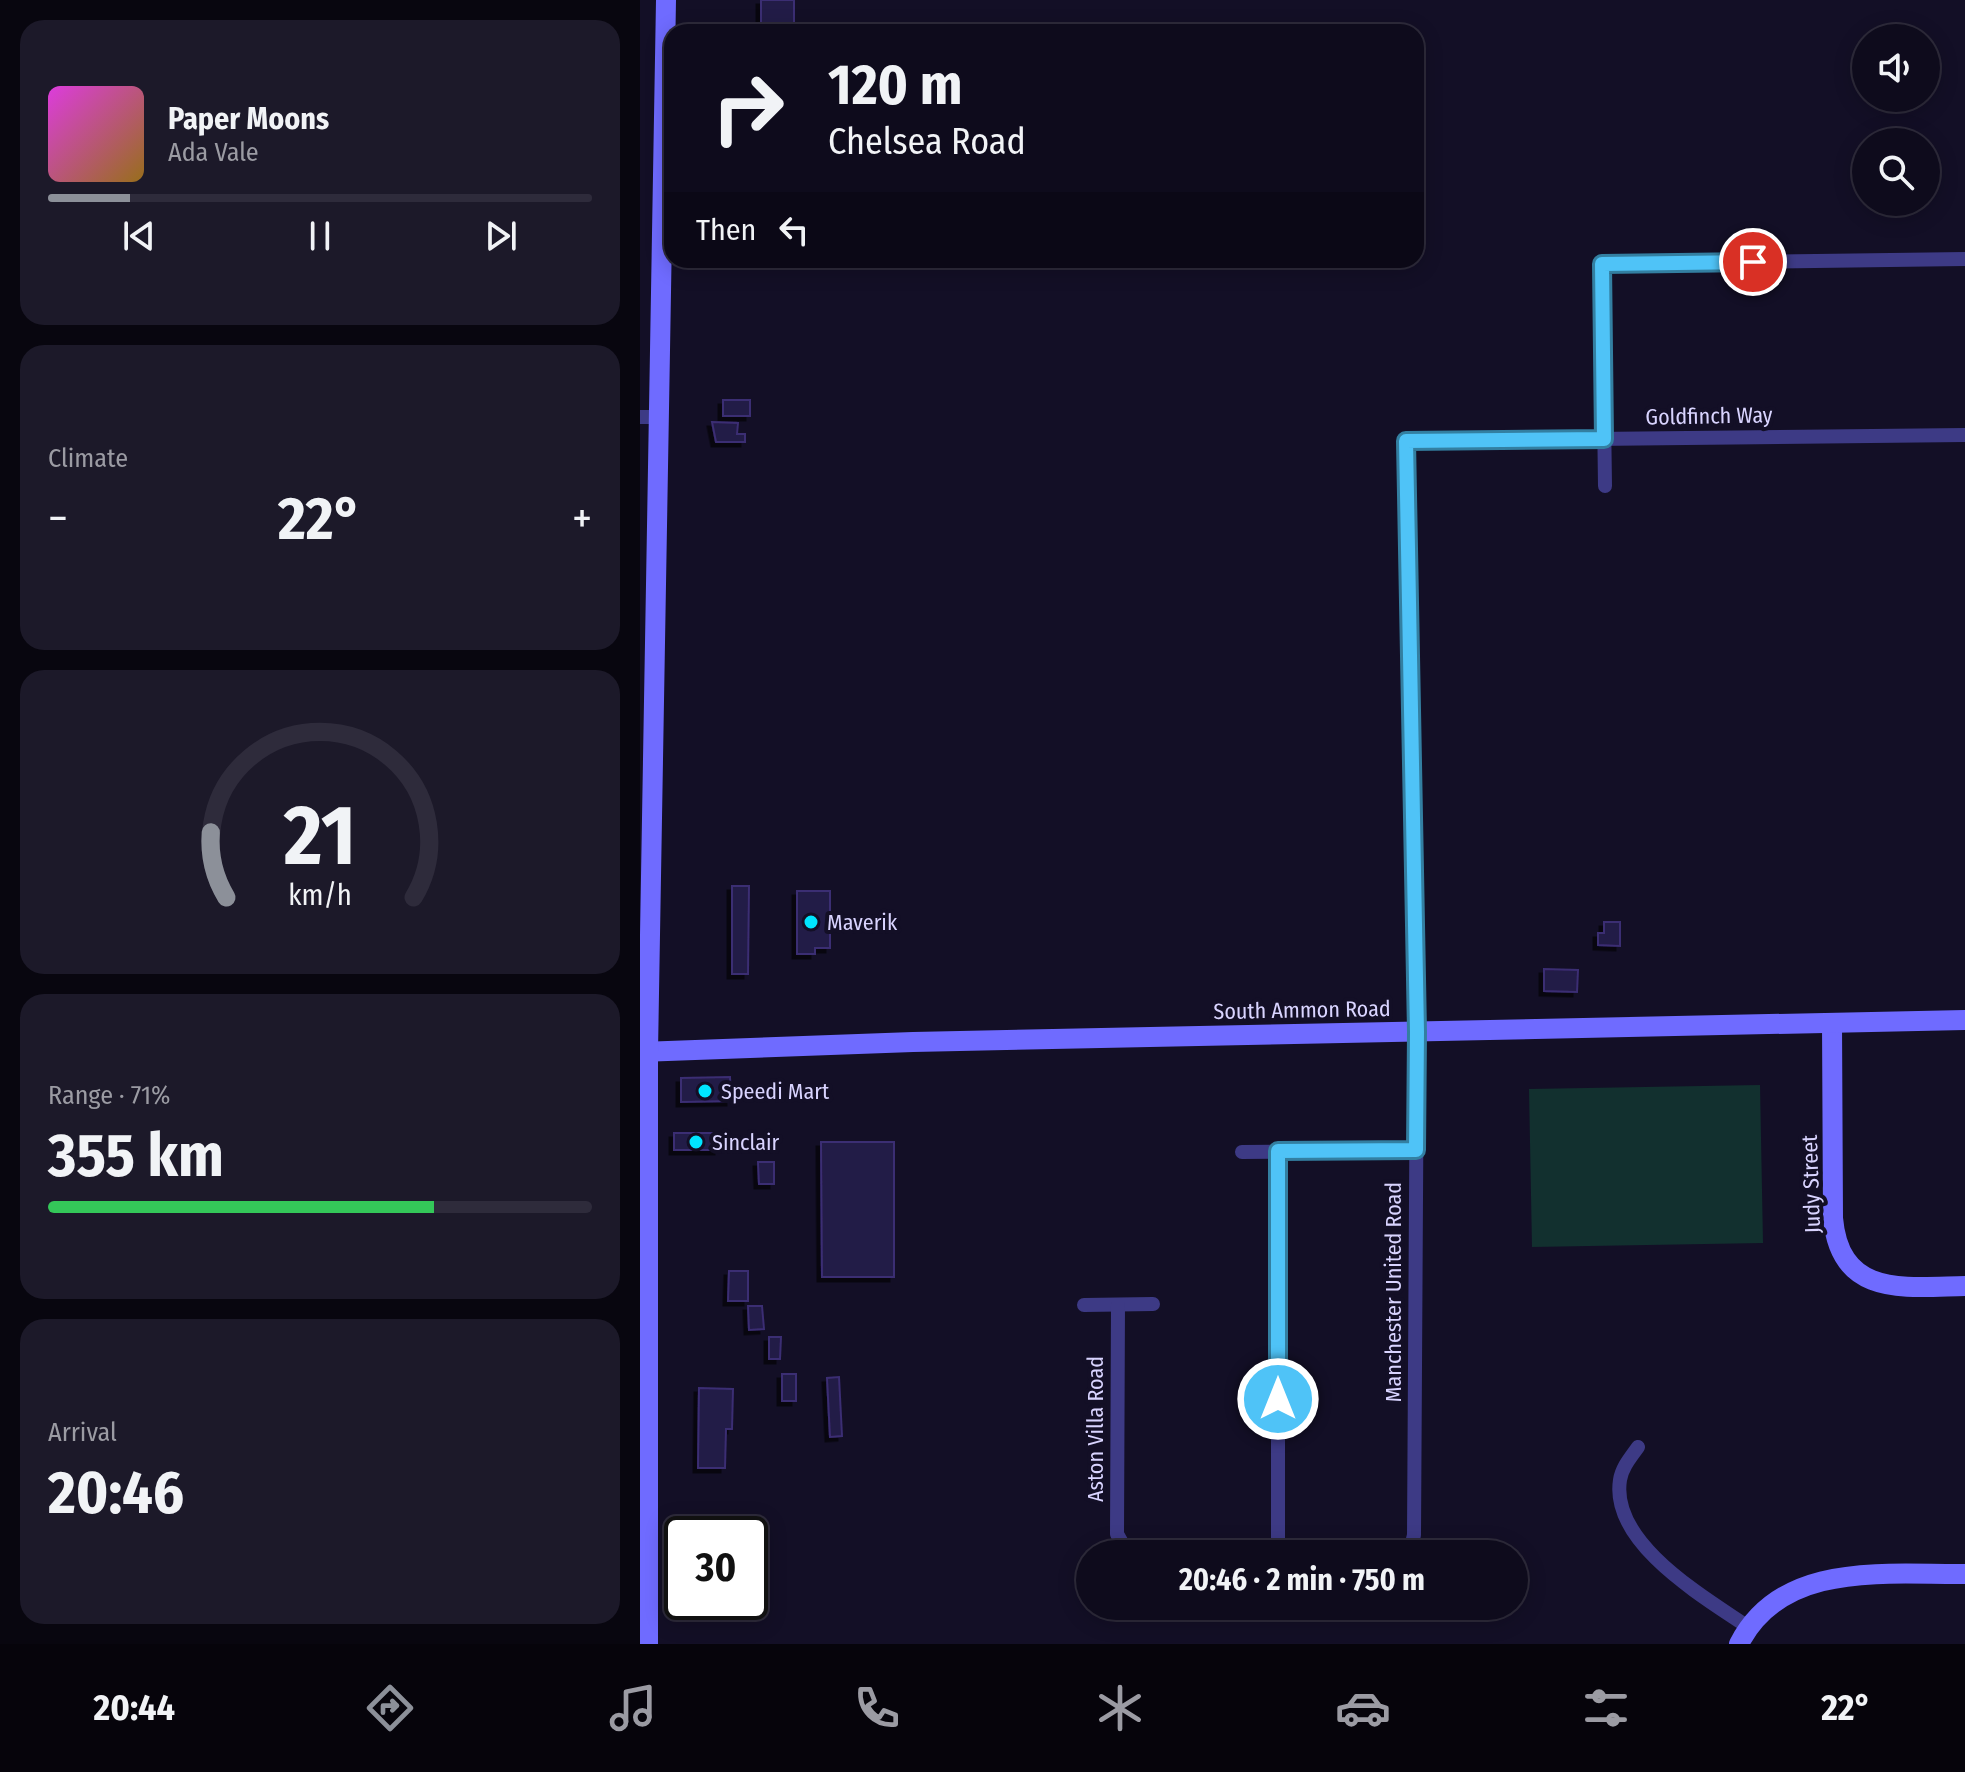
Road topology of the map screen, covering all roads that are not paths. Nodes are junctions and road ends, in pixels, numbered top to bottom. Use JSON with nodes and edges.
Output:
{"nodes":[{"id":1,"x":666,"y":0,"type":"edge"},
{"id":2,"x":665,"y":24,"type":"edge"},
{"id":3,"x":664,"y":52,"type":"edge"},
{"id":4,"x":1965,"y":259,"type":"edge"},
{"id":5,"x":650,"y":417,"type":"edge"},
{"id":6,"x":1965,"y":435,"type":"edge"},
{"id":7,"x":1604,"y":439,"type":"junction"},
{"id":8,"x":1406,"y":441,"type":"joint"},
{"id":9,"x":1605,"y":486,"type":"dead end"},
{"id":10,"x":1965,"y":1020,"type":"edge"},
{"id":11,"x":1832,"y":1023,"type":"junction"},
{"id":12,"x":1417,"y":1032,"type":"junction"},
{"id":13,"x":644,"y":1052,"type":"edge"},
{"id":14,"x":1416,"y":1150,"type":"junction"},
{"id":15,"x":1278,"y":1151,"type":"junction"},
{"id":16,"x":1242,"y":1152,"type":"dead end"},
{"id":17,"x":645,"y":1286,"type":"edge"},
{"id":18,"x":1965,"y":1286,"type":"edge"},
{"id":19,"x":1153,"y":1304,"type":"dead end"},
{"id":20,"x":1084,"y":1305,"type":"dead end"},
{"id":21,"x":1118,"y":1305,"type":"junction"},
{"id":22,"x":1638,"y":1447,"type":"dead end"},
{"id":23,"x":645,"y":1539,"type":"edge"},
{"id":24,"x":1121,"y":1540,"type":"edge"},
{"id":25,"x":1278,"y":1540,"type":"edge"},
{"id":26,"x":1411,"y":1540,"type":"edge"},
{"id":27,"x":1965,"y":1574,"type":"edge"},
{"id":28,"x":1743,"y":1636,"type":"edge"},
{"id":29,"x":648,"y":1644,"type":"edge"}],
"edges":[{"from":1,"to":2,"type":"street"},
{"from":3,"to":5,"type":"street"},
{"from":4,"to":7,"type":"street"},
{"from":5,"to":13,"type":"street"},
{"from":6,"to":7,"type":"street","name":"Goldfinch Way"},
{"from":7,"to":8,"type":"street","name":"Goldfinch Way"},
{"from":7,"to":9,"type":"street"},
{"from":8,"to":12,"type":"street","name":"Manchester United Road"},
{"from":10,"to":11,"type":"street","name":"South Ammon Road"},
{"from":11,"to":12,"type":"street","name":"South Ammon Road"},
{"from":11,"to":18,"type":"street","name":"Judy Street"},
{"from":12,"to":13,"type":"street","name":"South Ammon Road"},
{"from":12,"to":14,"type":"street","name":"Manchester United Road"},
{"from":13,"to":17,"type":"street"},
{"from":14,"to":15,"type":"street"},
{"from":14,"to":26,"type":"street","name":"Manchester United Road"},
{"from":15,"to":16,"type":"street"},
{"from":15,"to":25,"type":"street"},
{"from":17,"to":23,"type":"street"},
{"from":19,"to":21,"type":"street"},
{"from":20,"to":21,"type":"street"},
{"from":21,"to":24,"type":"street","name":"Aston Villa Road"},
{"from":22,"to":28,"type":"street"},
{"from":23,"to":29,"type":"street"},
{"from":27,"to":28,"type":"street"}]}
